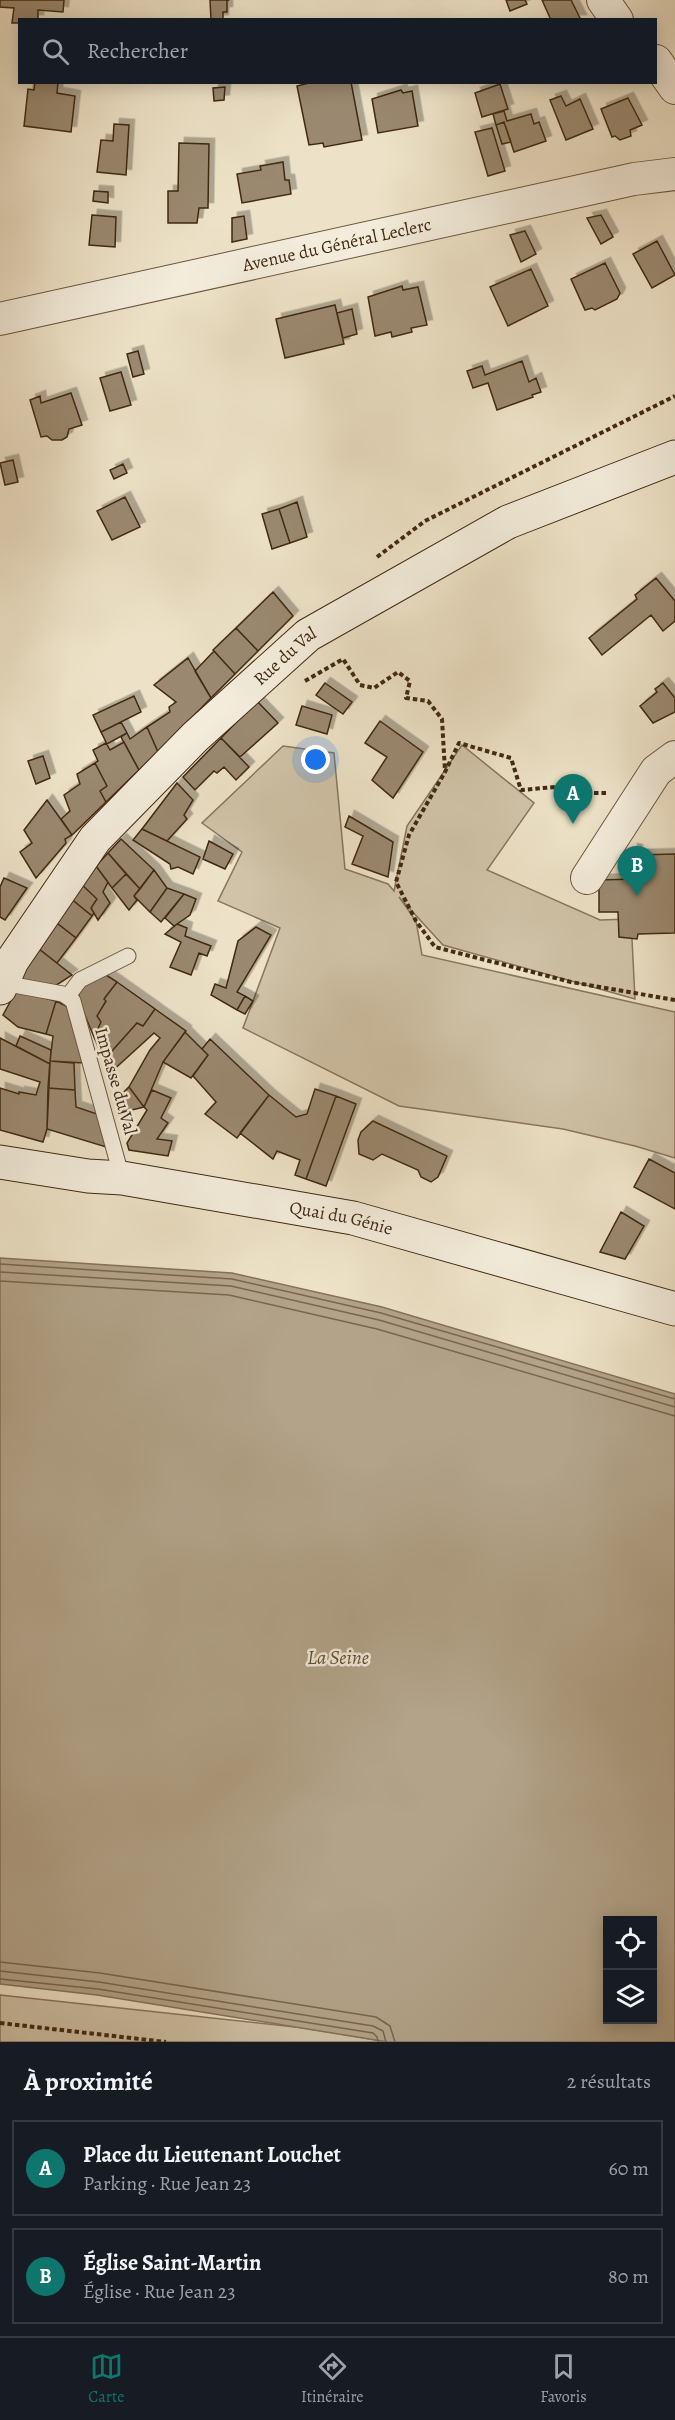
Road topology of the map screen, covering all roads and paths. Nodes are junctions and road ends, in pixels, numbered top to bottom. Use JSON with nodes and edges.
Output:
{"nodes":[{"id":1,"x":603,"y":0,"type":"edge"},
{"id":2,"x":615,"y":18,"type":"edge"},
{"id":3,"x":657,"y":62,"type":"edge"},
{"id":4,"x":675,"y":88,"type":"edge"},
{"id":5,"x":675,"y":174,"type":"edge"},
{"id":6,"x":0,"y":319,"type":"edge"},
{"id":7,"x":675,"y":457,"type":"edge"},
{"id":8,"x":306,"y":682,"type":"dead end"},
{"id":9,"x":675,"y":757,"type":"edge"},
{"id":10,"x":445,"y":772,"type":"junction"},
{"id":11,"x":608,"y":793,"type":"dead end"},
{"id":12,"x":587,"y":878,"type":"dead end"},
{"id":13,"x":128,"y":956,"type":"dead end"},
{"id":14,"x":4,"y":972,"type":"edge"},
{"id":15,"x":68,"y":996,"type":"junction"},
{"id":16,"x":675,"y":1000,"type":"edge"},
{"id":17,"x":0,"y":1162,"type":"edge"},
{"id":18,"x":122,"y":1178,"type":"junction"},
{"id":19,"x":675,"y":1309,"type":"edge"},
{"id":20,"x":0,"y":2023,"type":"edge"},
{"id":21,"x":166,"y":2042,"type":"edge"}],
"edges":[{"from":1,"to":2,"type":"street"},
{"from":3,"to":4,"type":"street"},
{"from":5,"to":6,"type":"street","name":"Avenue du Général Leclerc"},
{"from":7,"to":14,"type":"street","name":"Rue du Val"},
{"from":8,"to":10,"type":"path"},
{"from":9,"to":12,"type":"street"},
{"from":10,"to":11,"type":"path"},
{"from":10,"to":16,"type":"path"},
{"from":13,"to":15,"type":"lane"},
{"from":14,"to":15,"type":"lane"},
{"from":15,"to":18,"type":"lane","name":"Impasse du Val"},
{"from":17,"to":18,"type":"street","name":"Quai du Génie"},
{"from":18,"to":19,"type":"street","name":"Quai du Génie"},
{"from":20,"to":21,"type":"path"}]}
